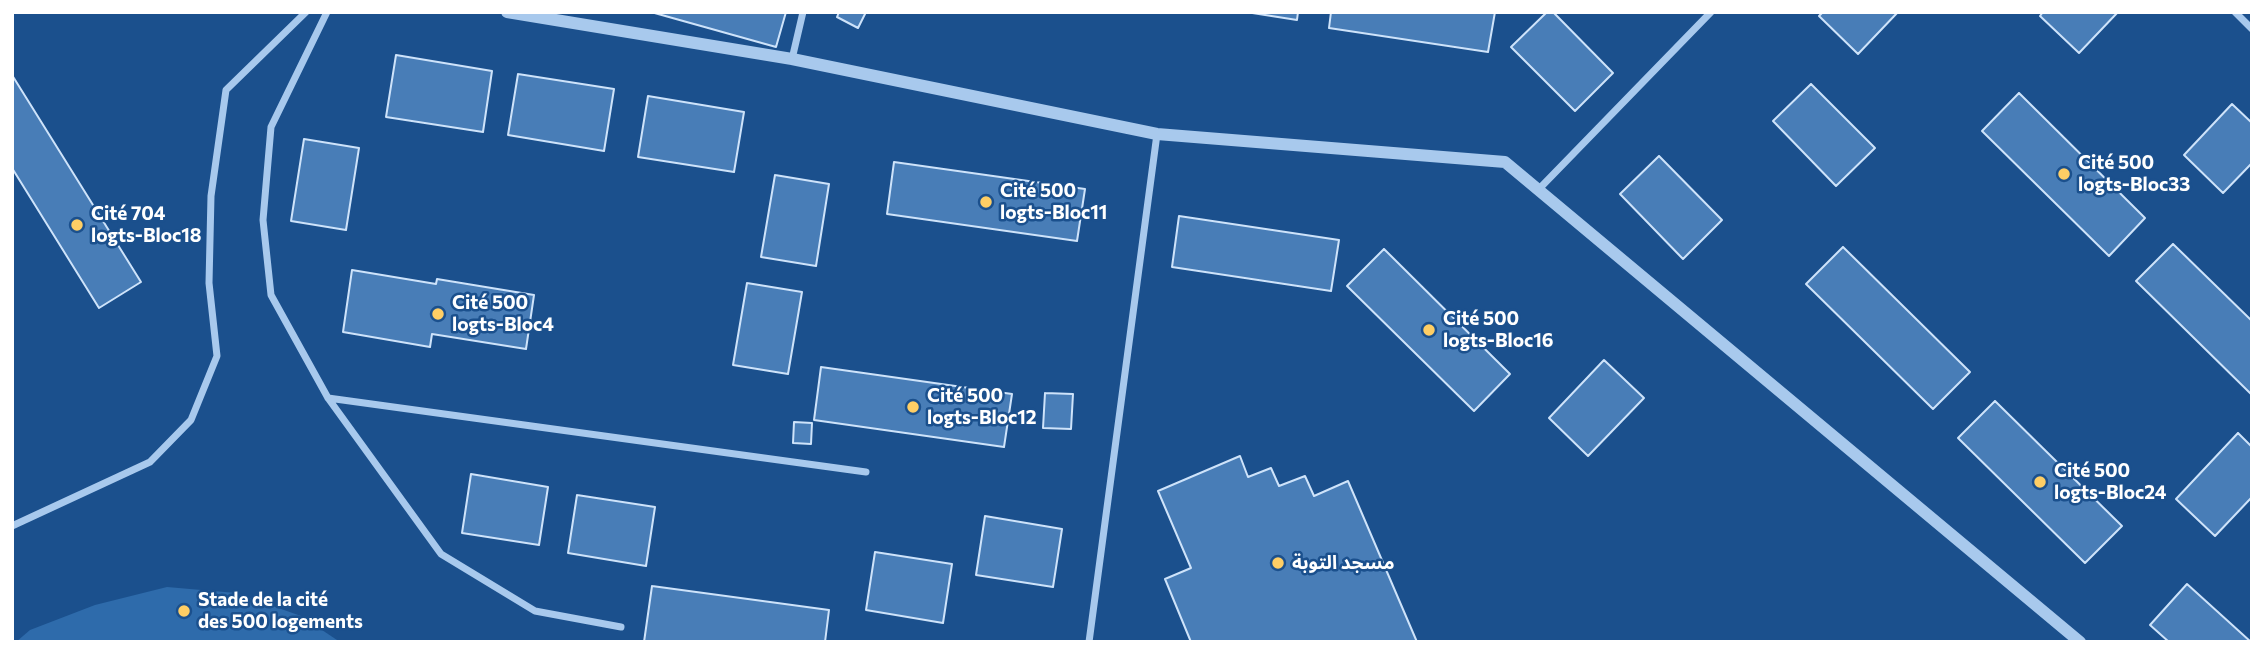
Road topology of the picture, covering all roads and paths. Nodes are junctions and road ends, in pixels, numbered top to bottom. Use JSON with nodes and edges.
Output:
{"nodes":[{"id":1,"x":306,"y":12,"type":"edge"},
{"id":2,"x":327,"y":12,"type":"edge"},
{"id":3,"x":507,"y":12,"type":"edge"},
{"id":4,"x":803,"y":12,"type":"edge"},
{"id":5,"x":1711,"y":12,"type":"edge"},
{"id":6,"x":2235,"y":12,"type":"edge"},
{"id":7,"x":555,"y":17,"type":"edge"},
{"id":8,"x":2252,"y":29,"type":"edge"},
{"id":9,"x":792,"y":59,"type":"junction"},
{"id":10,"x":1157,"y":134,"type":"junction"},
{"id":11,"x":1539,"y":189,"type":"junction"},
{"id":12,"x":328,"y":398,"type":"junction"},
{"id":13,"x":866,"y":472,"type":"dead end"},
{"id":14,"x":12,"y":526,"type":"edge"},
{"id":15,"x":621,"y":627,"type":"dead end"},
{"id":16,"x":1089,"y":642,"type":"edge"},
{"id":17,"x":2080,"y":642,"type":"edge"}],
"edges":[{"from":1,"to":14,"type":"street"},
{"from":2,"to":12,"type":"street"},
{"from":3,"to":7,"type":"street"},
{"from":4,"to":9,"type":"street"},
{"from":5,"to":11,"type":"street"},
{"from":6,"to":8,"type":"street"},
{"from":7,"to":9,"type":"street"},
{"from":9,"to":10,"type":"street"},
{"from":10,"to":11,"type":"street"},
{"from":10,"to":16,"type":"street"},
{"from":11,"to":17,"type":"street"},
{"from":12,"to":13,"type":"street"},
{"from":12,"to":15,"type":"street"}]}
